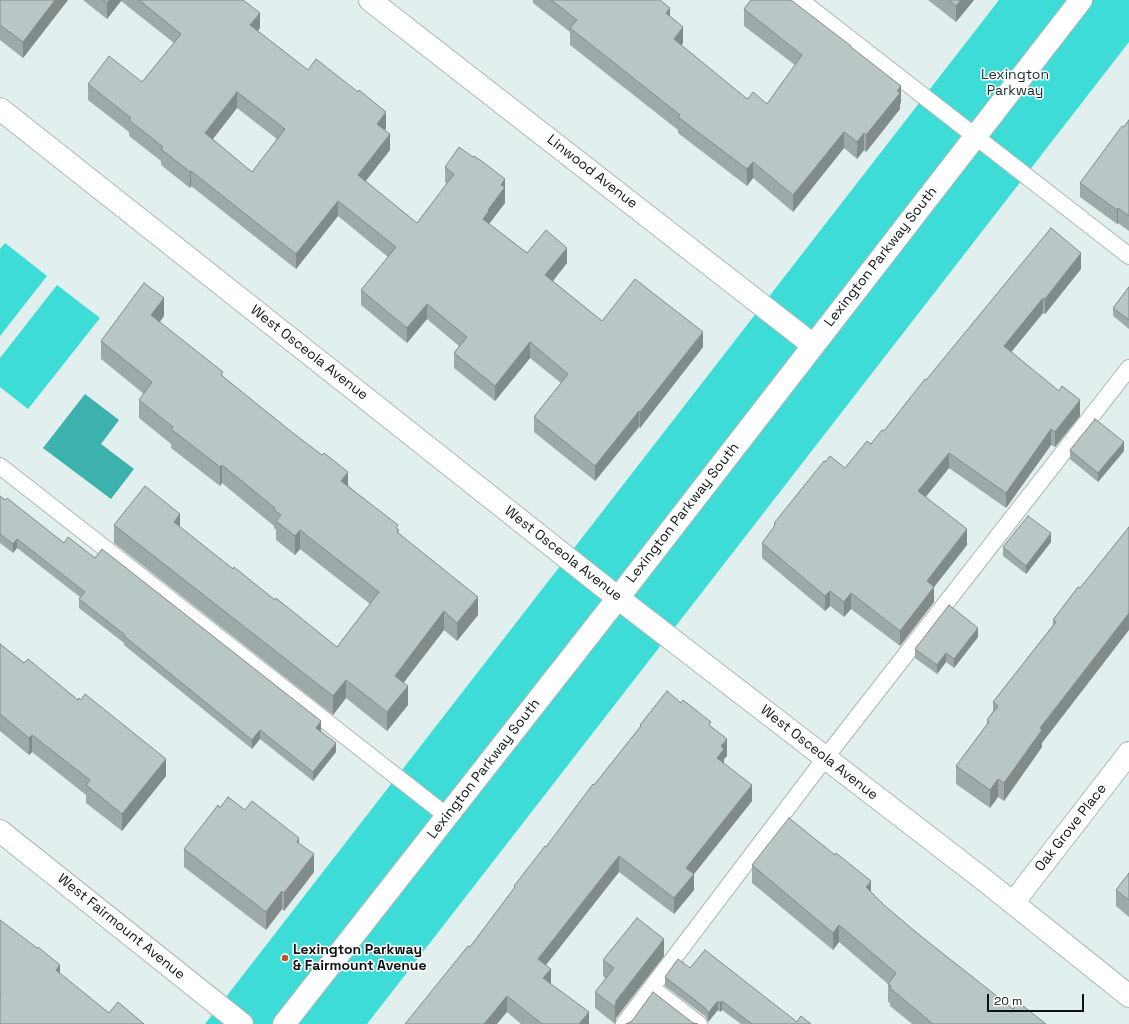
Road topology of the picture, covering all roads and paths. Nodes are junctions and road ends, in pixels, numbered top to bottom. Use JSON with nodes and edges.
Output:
{"nodes":[{"id":1,"x":370,"y":0,"type":"edge"},
{"id":2,"x":800,"y":0,"type":"edge"},
{"id":3,"x":1081,"y":0,"type":"edge"},
{"id":4,"x":0,"y":109,"type":"edge"},
{"id":5,"x":974,"y":136,"type":"junction"},
{"id":6,"x":1129,"y":256,"type":"edge"},
{"id":7,"x":813,"y":344,"type":"junction"},
{"id":8,"x":1129,"y":368,"type":"edge"},
{"id":9,"x":0,"y":466,"type":"edge"},
{"id":10,"x":618,"y":598,"type":"junction"},
{"id":11,"x":1129,"y":753,"type":"edge"},
{"id":12,"x":826,"y":757,"type":"junction"},
{"id":13,"x":447,"y":816,"type":"junction"},
{"id":14,"x":0,"y":831,"type":"edge"},
{"id":15,"x":1013,"y":903,"type":"junction"},
{"id":16,"x":652,"y":988,"type":"junction"},
{"id":17,"x":1129,"y":996,"type":"edge"},
{"id":18,"x":242,"y":1024,"type":"edge"},
{"id":19,"x":284,"y":1024,"type":"edge"},
{"id":20,"x":624,"y":1024,"type":"edge"},
{"id":21,"x":699,"y":1024,"type":"edge"}],
"edges":[{"from":1,"to":7,"type":"street","name":"Linwood Avenue"},
{"from":2,"to":5,"type":"lane"},
{"from":3,"to":5,"type":"street","name":"Lexington Parkway South"},
{"from":4,"to":10,"type":"street","name":"West Osceola Avenue"},
{"from":5,"to":6,"type":"lane"},
{"from":5,"to":7,"type":"street","name":"Lexington Parkway South"},
{"from":7,"to":10,"type":"street","name":"Lexington Parkway South"},
{"from":8,"to":12,"type":"lane"},
{"from":9,"to":13,"type":"lane"},
{"from":10,"to":12,"type":"street","name":"West Osceola Avenue"},
{"from":10,"to":13,"type":"street","name":"Lexington Parkway South"},
{"from":11,"to":15,"type":"street","name":"Oak Grove Place"},
{"from":12,"to":15,"type":"street","name":"West Osceola Avenue"},
{"from":12,"to":16,"type":"lane"},
{"from":13,"to":19,"type":"street","name":"Lexington Parkway South"},
{"from":14,"to":18,"type":"street","name":"West Fairmount Avenue"},
{"from":15,"to":17,"type":"street","name":"West Osceola Avenue"},
{"from":16,"to":20,"type":"lane"},
{"from":16,"to":21,"type":"lane"}]}
